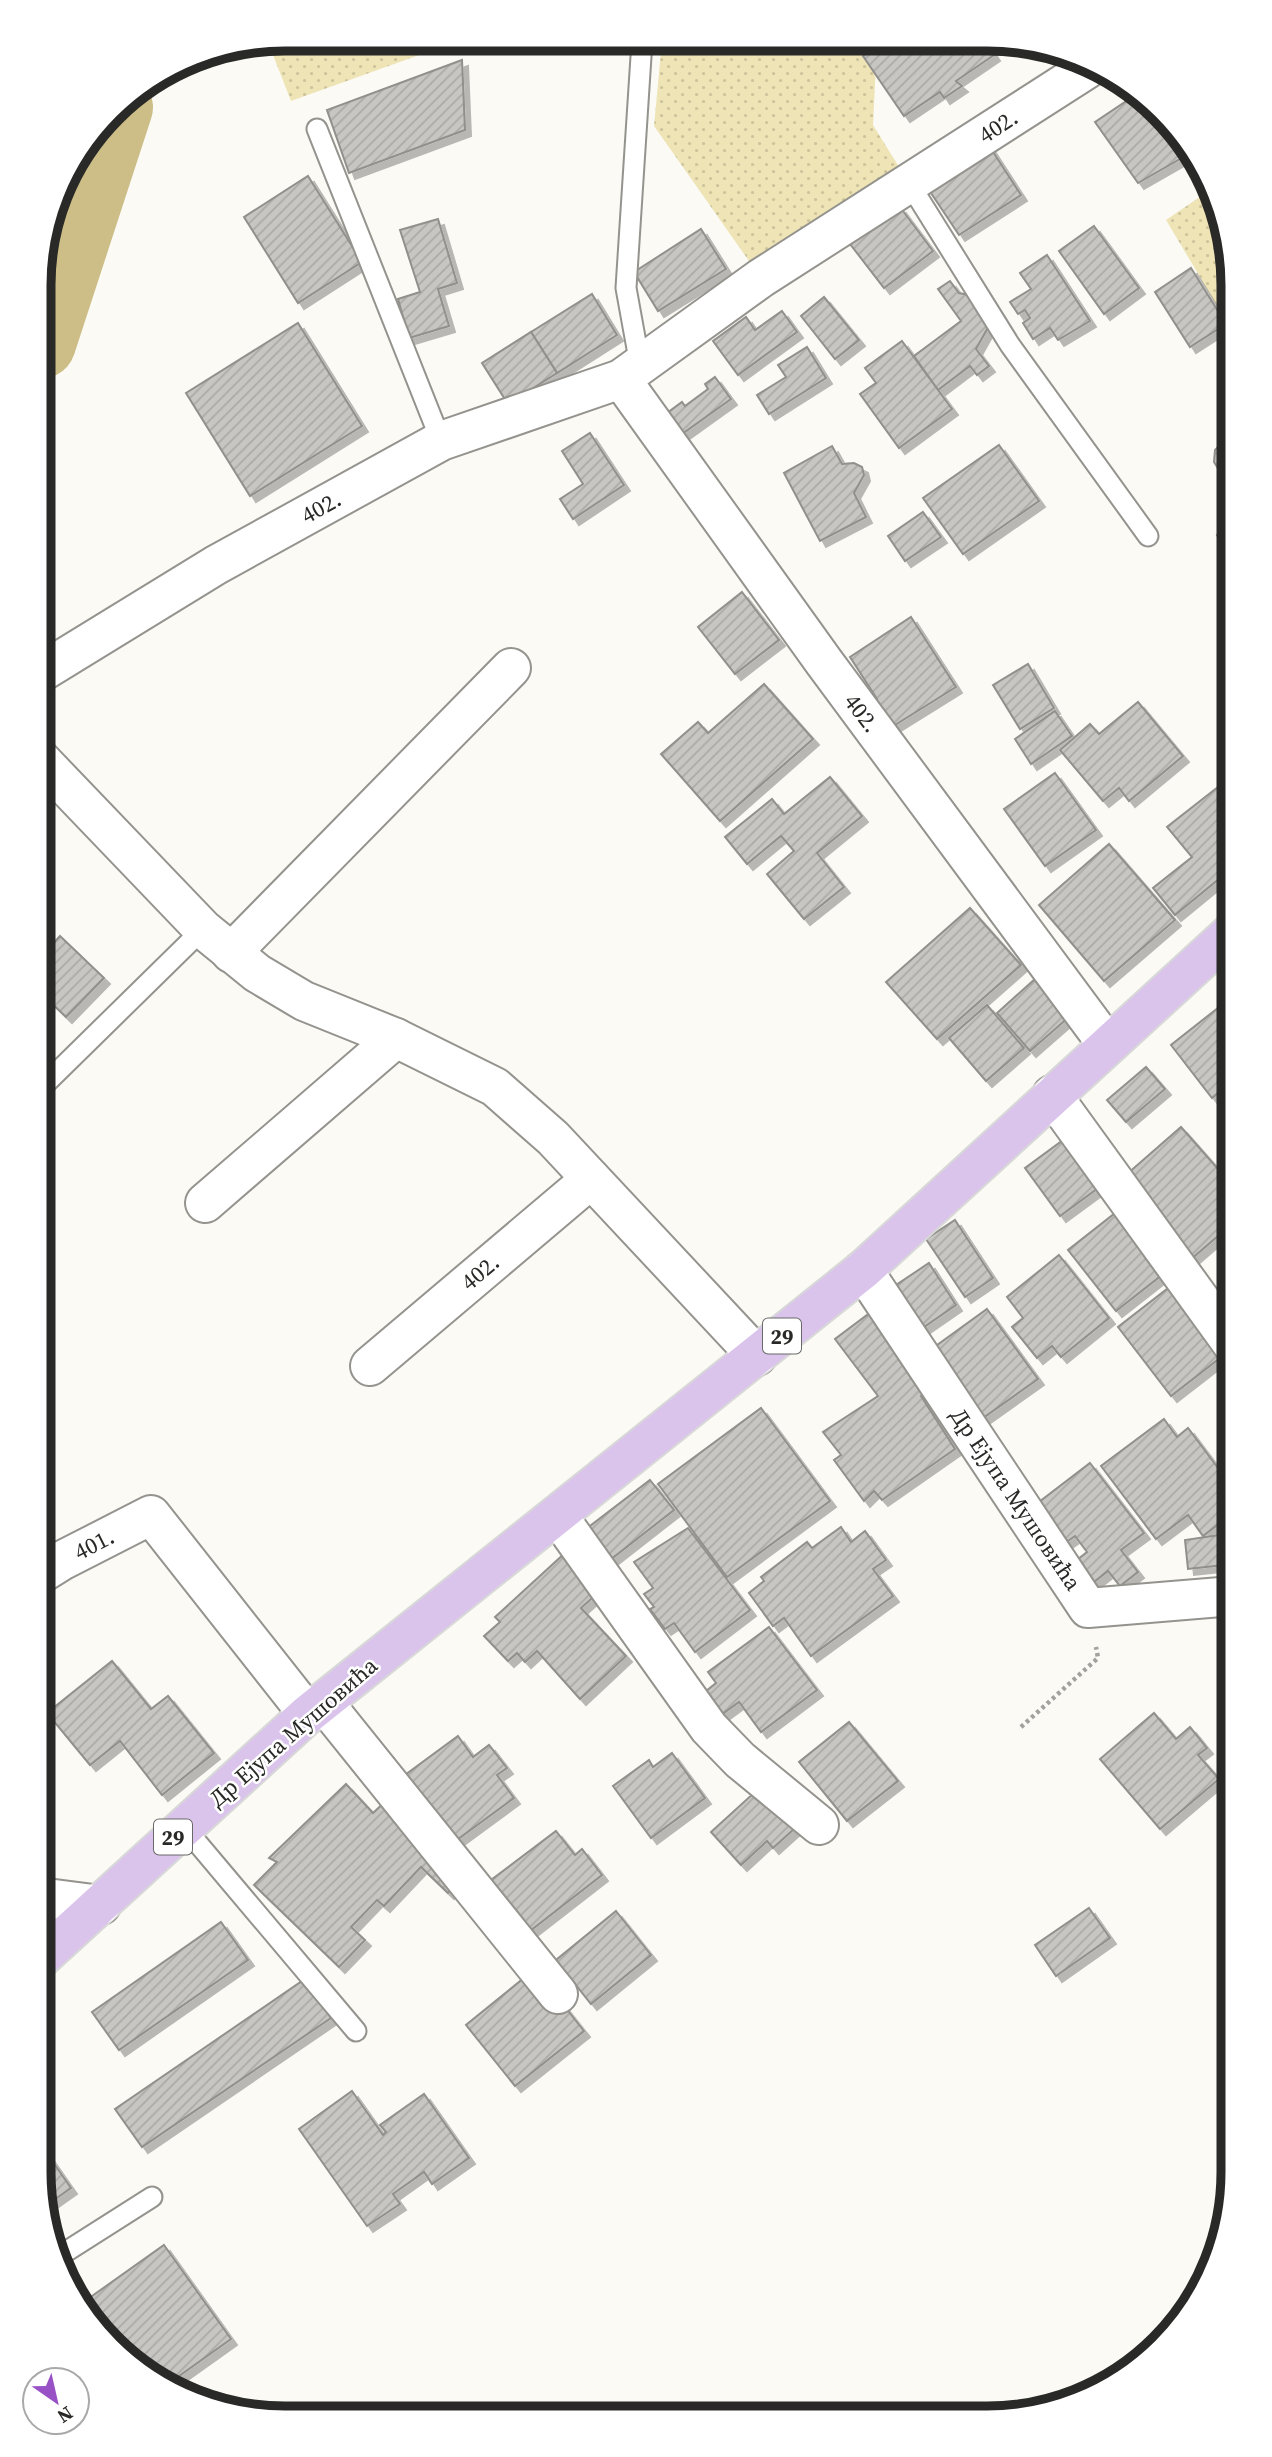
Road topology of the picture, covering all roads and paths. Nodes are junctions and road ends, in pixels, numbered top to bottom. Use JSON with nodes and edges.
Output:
{"nodes":[{"id":1,"x":641,"y":51,"type":"edge"},
{"id":2,"x":1083,"y":72,"type":"edge"},
{"id":3,"x":317,"y":129,"type":"dead end"},
{"id":4,"x":909,"y":183,"type":"junction"},
{"id":5,"x":630,"y":372,"type":"junction"},
{"id":6,"x":441,"y":441,"type":"junction"},
{"id":7,"x":1148,"y":536,"type":"dead end"},
{"id":8,"x":51,"y":666,"type":"edge"},
{"id":9,"x":511,"y":668,"type":"dead end"},
{"id":10,"x":51,"y":769,"type":"edge"},
{"id":11,"x":217,"y":941,"type":"junction"},
{"id":12,"x":1221,"y":948,"type":"edge"},
{"id":13,"x":396,"y":1038,"type":"junction"},
{"id":14,"x":1107,"y":1044,"type":"junction"},
{"id":15,"x":51,"y":1081,"type":"edge"},
{"id":16,"x":1052,"y":1095,"type":"junction"},
{"id":17,"x":591,"y":1179,"type":"junction"},
{"id":18,"x":205,"y":1203,"type":"dead end"},
{"id":19,"x":863,"y":1270,"type":"junction"},
{"id":20,"x":1221,"y":1328,"type":"edge"},
{"id":21,"x":757,"y":1356,"type":"junction"},
{"id":22,"x":370,"y":1366,"type":"dead end"},
{"id":23,"x":558,"y":1516,"type":"junction"},
{"id":24,"x":51,"y":1568,"type":"edge"},
{"id":25,"x":1221,"y":1597,"type":"edge"},
{"id":26,"x":1087,"y":1608,"type":"junction"},
{"id":27,"x":316,"y":1708,"type":"junction"},
{"id":28,"x":1021,"y":1727,"type":"dead end"},
{"id":29,"x":819,"y":1825,"type":"dead end"},
{"id":30,"x":184,"y":1827,"type":"junction"},
{"id":31,"x":51,"y":1899,"type":"edge"},
{"id":32,"x":101,"y":1905,"type":"junction"},
{"id":33,"x":51,"y":1949,"type":"edge"},
{"id":34,"x":558,"y":1994,"type":"dead end"},
{"id":35,"x":356,"y":2031,"type":"dead end"},
{"id":36,"x":152,"y":2197,"type":"dead end"},
{"id":37,"x":65,"y":2252,"type":"edge"}],
"edges":[{"from":1,"to":5,"type":"lane"},
{"from":2,"to":4,"type":"street","name":"402."},
{"from":3,"to":6,"type":"lane"},
{"from":4,"to":5,"type":"street","name":"402."},
{"from":4,"to":7,"type":"lane"},
{"from":5,"to":6,"type":"street","name":"402."},
{"from":5,"to":14,"type":"street","name":"402."},
{"from":6,"to":8,"type":"street","name":"402."},
{"from":9,"to":11,"type":"street"},
{"from":10,"to":11,"type":"street"},
{"from":11,"to":13,"type":"street"},
{"from":11,"to":15,"type":"lane"},
{"from":12,"to":14,"type":"main road","name":"Др Ејупа Мушовића","number":"29"},
{"from":13,"to":17,"type":"street"},
{"from":13,"to":18,"type":"street"},
{"from":14,"to":16,"type":"main road","name":"Др Ејупа Мушовића","number":"29"},
{"from":16,"to":19,"type":"main road","name":"Др Ејупа Мушовића","number":"29"},
{"from":16,"to":20,"type":"street"},
{"from":17,"to":21,"type":"street"},
{"from":17,"to":22,"type":"street","name":"402."},
{"from":19,"to":21,"type":"main road","name":"Др Ејупа Мушовића","number":"29"},
{"from":19,"to":26,"type":"street","name":"Др Ејупа Мушовића"},
{"from":21,"to":23,"type":"main road","name":"Др Ејупа Мушовића","number":"29"},
{"from":23,"to":27,"type":"main road","name":"Др Ејупа Мушовића","number":"29"},
{"from":23,"to":29,"type":"street"},
{"from":24,"to":27,"type":"street","name":"401."},
{"from":25,"to":26,"type":"street","name":"Др Ејупа Мушовића"},
{"from":26,"to":28,"type":"path"},
{"from":27,"to":30,"type":"main road","name":"Др Ејупа Мушовића","number":"29"},
{"from":27,"to":34,"type":"street"},
{"from":30,"to":32,"type":"main road","name":"Др Ејупа Мушовића","number":"29"},
{"from":30,"to":35,"type":"lane"},
{"from":31,"to":32,"type":"street"},
{"from":32,"to":33,"type":"main road","name":"Др Ејупа Мушовића","number":"29"},
{"from":36,"to":37,"type":"lane"}]}
